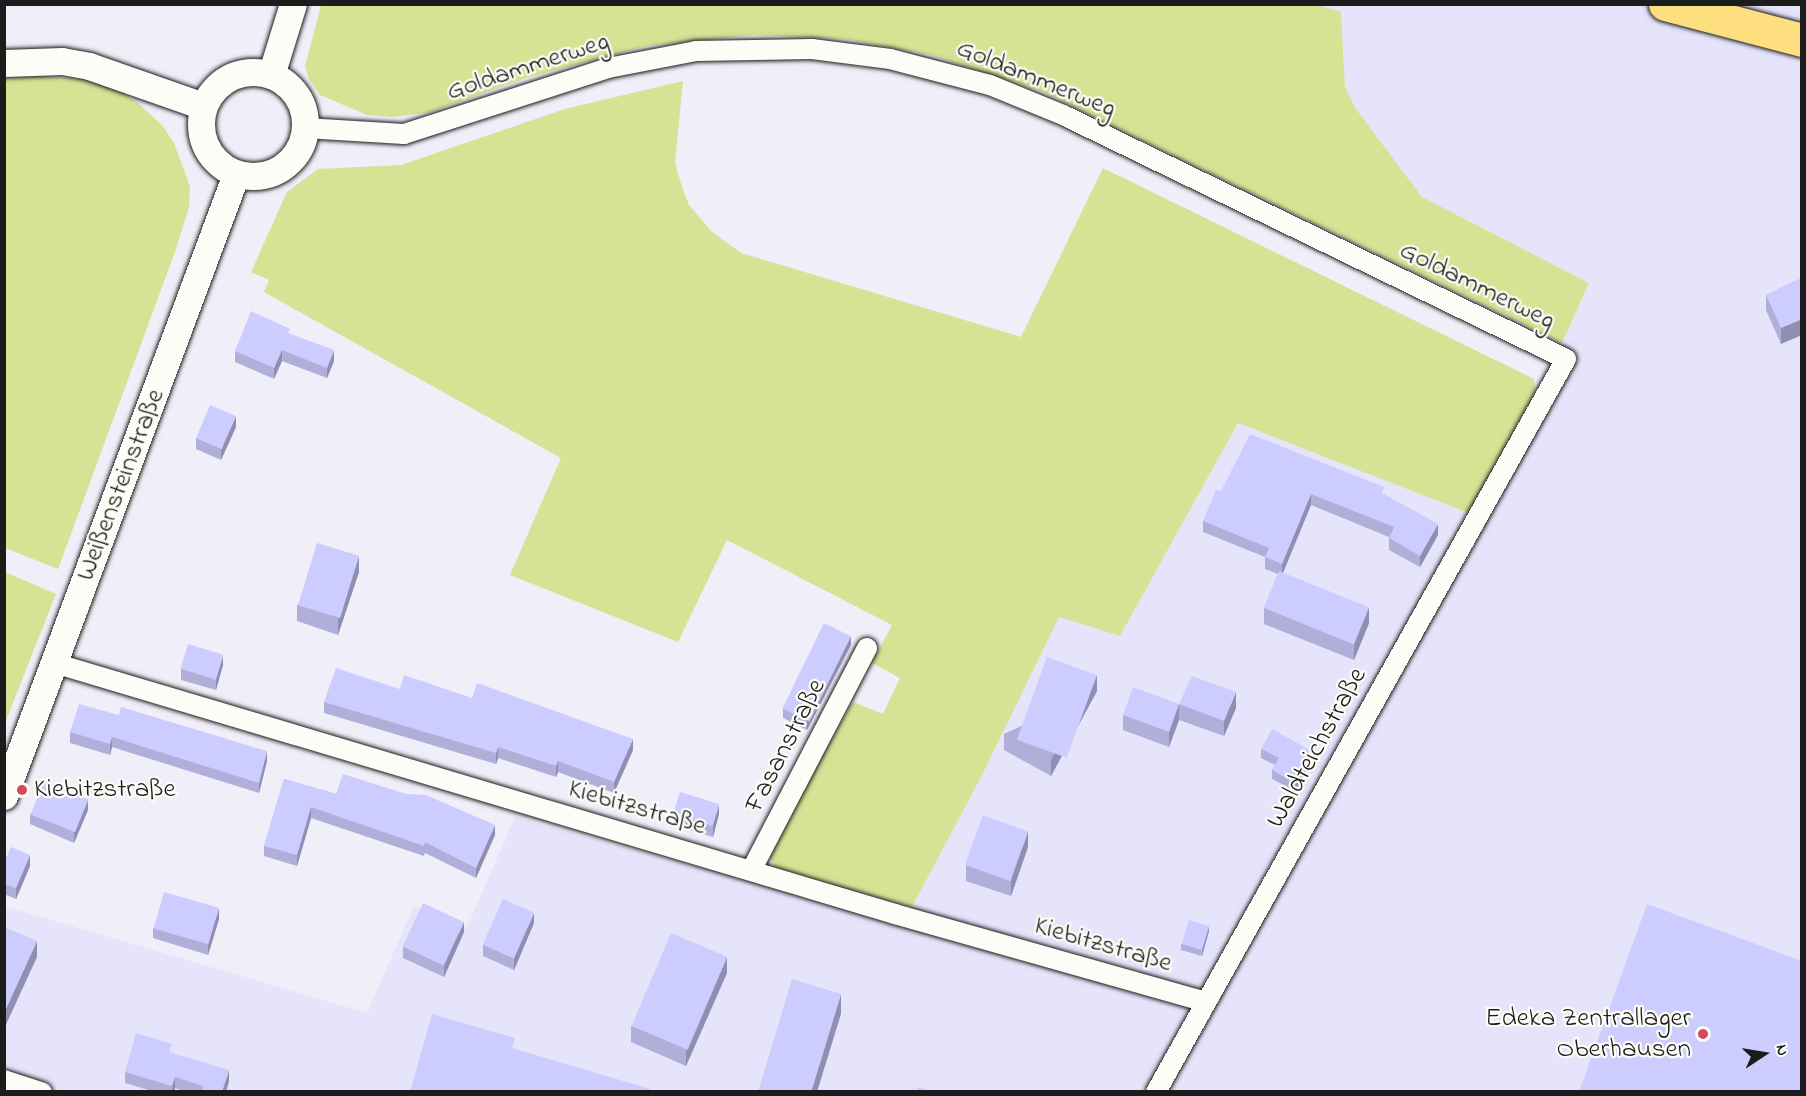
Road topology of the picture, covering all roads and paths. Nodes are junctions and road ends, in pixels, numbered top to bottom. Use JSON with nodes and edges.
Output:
{"nodes":[{"id":1,"x":293,"y":4,"type":"edge"},
{"id":2,"x":1665,"y":4,"type":"edge"},
{"id":3,"x":1802,"y":40,"type":"edge"},
{"id":4,"x":4,"y":63,"type":"edge"},
{"id":5,"x":272,"y":75,"type":"junction"},
{"id":6,"x":203,"y":106,"type":"junction"},
{"id":7,"x":305,"y":128,"type":"junction"},
{"id":8,"x":236,"y":174,"type":"junction"},
{"id":9,"x":1566,"y":359,"type":"joint"},
{"id":10,"x":867,"y":648,"type":"dead end"},
{"id":11,"x":54,"y":663,"type":"junction"},
{"id":12,"x":4,"y":795,"type":"edge"},
{"id":13,"x":752,"y":869,"type":"junction"},
{"id":14,"x":1205,"y":1002,"type":"junction"},
{"id":15,"x":4,"y":1080,"type":"edge"},
{"id":16,"x":42,"y":1092,"type":"edge"},
{"id":17,"x":1156,"y":1092,"type":"edge"}],
"edges":[{"from":1,"to":5,"type":"street"},
{"from":2,"to":3,"type":"highway"},
{"from":4,"to":6,"type":"street"},
{"from":5,"to":6,"type":"street"},
{"from":5,"to":7,"type":"street"},
{"from":6,"to":8,"type":"street"},
{"from":7,"to":8,"type":"street"},
{"from":7,"to":9,"type":"street","name":"Goldammerweg"},
{"from":8,"to":11,"type":"street","name":"Weißensteinstraße"},
{"from":9,"to":14,"type":"street","name":"Waldteichstraße"},
{"from":10,"to":13,"type":"street","name":"Fasanstraße"},
{"from":11,"to":12,"type":"street","name":"Weißensteinstraße"},
{"from":11,"to":13,"type":"street","name":"Kiebitzstraße"},
{"from":13,"to":14,"type":"street","name":"Kiebitzstraße"},
{"from":14,"to":17,"type":"street","name":"Waldteichstraße"},
{"from":15,"to":16,"type":"street"}]}
